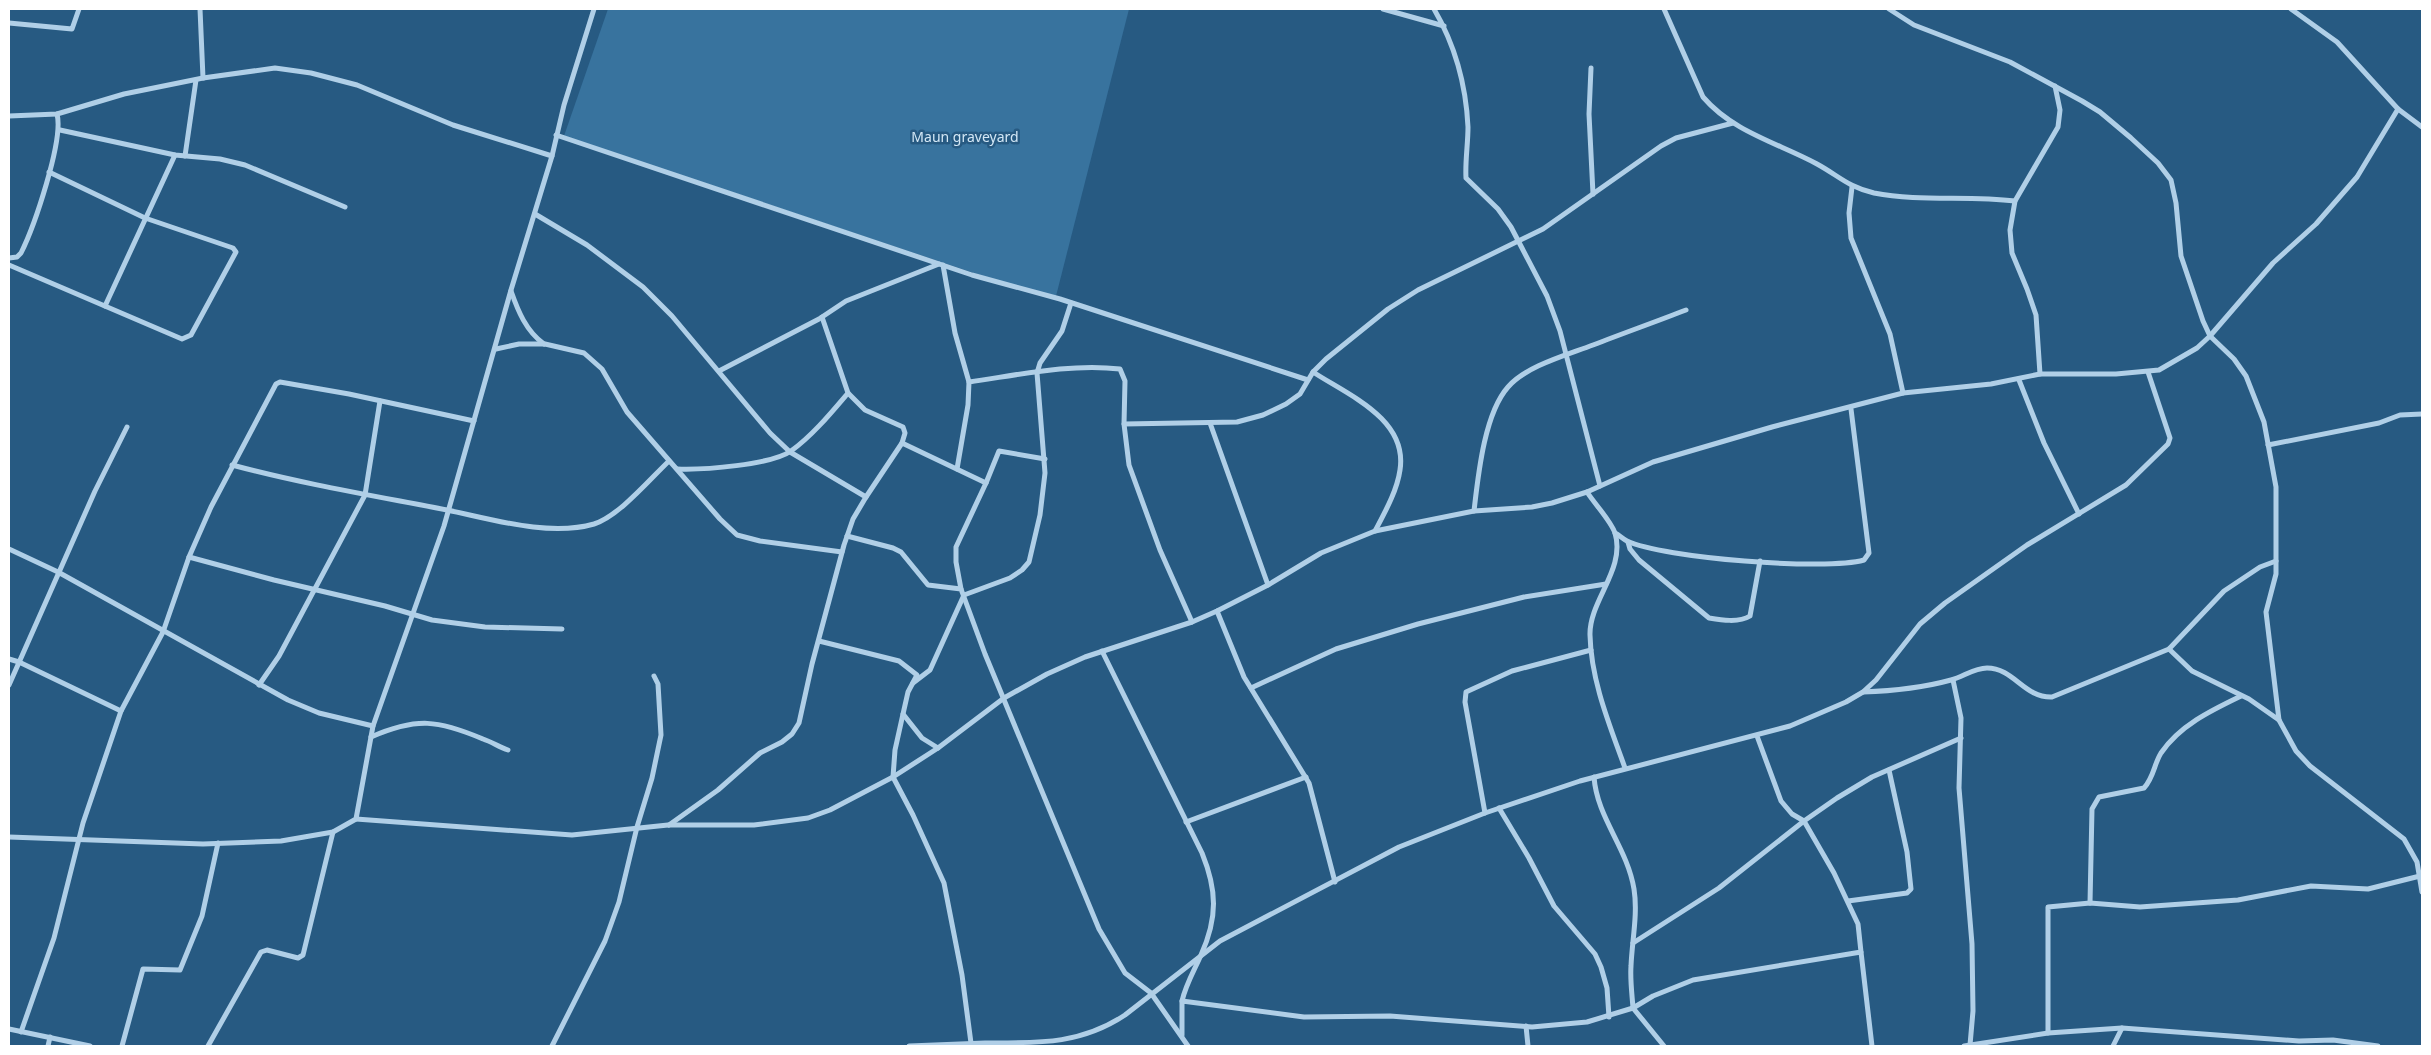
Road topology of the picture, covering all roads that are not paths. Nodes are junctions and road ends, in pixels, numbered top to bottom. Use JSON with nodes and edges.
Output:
{"nodes":[{"id":1,"x":79,"y":9,"type":"edge"},
{"id":2,"x":200,"y":9,"type":"edge"},
{"id":3,"x":594,"y":9,"type":"edge"},
{"id":4,"x":1383,"y":9,"type":"edge"},
{"id":5,"x":1434,"y":9,"type":"edge"},
{"id":6,"x":1664,"y":9,"type":"edge"},
{"id":7,"x":1889,"y":9,"type":"edge"},
{"id":8,"x":2291,"y":9,"type":"edge"},
{"id":9,"x":9,"y":23,"type":"edge"},
{"id":10,"x":1444,"y":26,"type":"junction"},
{"id":11,"x":1591,"y":68,"type":"dead end"},
{"id":12,"x":203,"y":78,"type":"junction"},
{"id":13,"x":196,"y":80,"type":"junction"},
{"id":14,"x":2055,"y":86,"type":"junction"},
{"id":15,"x":2398,"y":109,"type":"junction"},
{"id":16,"x":57,"y":114,"type":"junction"},
{"id":17,"x":9,"y":116,"type":"edge"},
{"id":18,"x":1732,"y":123,"type":"junction"},
{"id":19,"x":2422,"y":127,"type":"edge"},
{"id":20,"x":60,"y":130,"type":"junction"},
{"id":21,"x":556,"y":136,"type":"junction"},
{"id":22,"x":175,"y":155,"type":"junction"},
{"id":23,"x":186,"y":156,"type":"junction"},
{"id":24,"x":552,"y":156,"type":"junction"},
{"id":25,"x":49,"y":172,"type":"junction"},
{"id":26,"x":1852,"y":187,"type":"junction"},
{"id":27,"x":1593,"y":194,"type":"junction"},
{"id":28,"x":2015,"y":201,"type":"junction"},
{"id":29,"x":345,"y":207,"type":"dead end"},
{"id":30,"x":535,"y":214,"type":"junction"},
{"id":31,"x":146,"y":218,"type":"junction"},
{"id":32,"x":1518,"y":243,"type":"junction"},
{"id":33,"x":9,"y":258,"type":"edge"},
{"id":34,"x":9,"y":264,"type":"edge"},
{"id":35,"x":941,"y":264,"type":"junction"},
{"id":36,"x":511,"y":290,"type":"junction"},
{"id":37,"x":1071,"y":303,"type":"junction"},
{"id":38,"x":105,"y":306,"type":"junction"},
{"id":39,"x":1686,"y":310,"type":"dead end"},
{"id":40,"x":822,"y":317,"type":"junction"},
{"id":41,"x":2210,"y":336,"type":"junction"},
{"id":42,"x":545,"y":344,"type":"junction"},
{"id":43,"x":496,"y":349,"type":"junction"},
{"id":44,"x":1566,"y":355,"type":"junction"},
{"id":45,"x":719,"y":371,"type":"junction"},
{"id":46,"x":1313,"y":372,"type":"junction"},
{"id":47,"x":2148,"y":372,"type":"junction"},
{"id":48,"x":1037,"y":373,"type":"junction"},
{"id":49,"x":2040,"y":374,"type":"junction"},
{"id":50,"x":1308,"y":380,"type":"junction"},
{"id":51,"x":2019,"y":380,"type":"junction"},
{"id":52,"x":969,"y":382,"type":"junction"},
{"id":53,"x":848,"y":393,"type":"junction"},
{"id":54,"x":1903,"y":394,"type":"junction"},
{"id":55,"x":380,"y":402,"type":"junction"},
{"id":56,"x":1851,"y":408,"type":"junction"},
{"id":57,"x":2422,"y":414,"type":"edge"},
{"id":58,"x":474,"y":421,"type":"junction"},
{"id":59,"x":1124,"y":424,"type":"junction"},
{"id":60,"x":1210,"y":424,"type":"junction"},
{"id":61,"x":127,"y":426,"type":"dead end"},
{"id":62,"x":902,"y":443,"type":"junction"},
{"id":63,"x":2268,"y":445,"type":"junction"},
{"id":64,"x":790,"y":452,"type":"junction"},
{"id":65,"x":1046,"y":459,"type":"junction"},
{"id":66,"x":669,"y":462,"type":"junction"},
{"id":67,"x":232,"y":465,"type":"junction"},
{"id":68,"x":677,"y":469,"type":"junction"},
{"id":69,"x":957,"y":469,"type":"junction"},
{"id":70,"x":986,"y":483,"type":"junction"},
{"id":71,"x":1600,"y":486,"type":"junction"},
{"id":72,"x":1587,"y":492,"type":"junction"},
{"id":73,"x":365,"y":495,"type":"junction"},
{"id":74,"x":866,"y":497,"type":"junction"},
{"id":75,"x":448,"y":510,"type":"junction"},
{"id":76,"x":1474,"y":511,"type":"junction"},
{"id":77,"x":2079,"y":514,"type":"junction"},
{"id":78,"x":1375,"y":531,"type":"junction"},
{"id":79,"x":1615,"y":533,"type":"junction"},
{"id":80,"x":848,"y":536,"type":"junction"},
{"id":81,"x":1628,"y":542,"type":"junction"},
{"id":82,"x":9,"y":549,"type":"edge"},
{"id":83,"x":842,"y":552,"type":"junction"},
{"id":84,"x":189,"y":557,"type":"junction"},
{"id":85,"x":1760,"y":561,"type":"junction"},
{"id":86,"x":2276,"y":561,"type":"junction"},
{"id":87,"x":58,"y":572,"type":"junction"},
{"id":88,"x":1606,"y":584,"type":"junction"},
{"id":89,"x":1268,"y":585,"type":"junction"},
{"id":90,"x":314,"y":590,"type":"junction"},
{"id":91,"x":962,"y":592,"type":"junction"},
{"id":92,"x":1217,"y":612,"type":"junction"},
{"id":93,"x":414,"y":615,"type":"junction"},
{"id":94,"x":1192,"y":622,"type":"junction"},
{"id":95,"x":562,"y":629,"type":"dead end"},
{"id":96,"x":163,"y":632,"type":"junction"},
{"id":97,"x":819,"y":641,"type":"junction"},
{"id":98,"x":2169,"y":649,"type":"junction"},
{"id":99,"x":1591,"y":650,"type":"junction"},
{"id":100,"x":1102,"y":651,"type":"junction"},
{"id":101,"x":9,"y":659,"type":"edge"},
{"id":102,"x":19,"y":662,"type":"junction"},
{"id":103,"x":654,"y":676,"type":"dead end"},
{"id":104,"x":1953,"y":680,"type":"junction"},
{"id":105,"x":913,"y":683,"type":"junction"},
{"id":106,"x":9,"y":685,"type":"edge"},
{"id":107,"x":259,"y":685,"type":"junction"},
{"id":108,"x":1251,"y":688,"type":"junction"},
{"id":109,"x":1863,"y":692,"type":"junction"},
{"id":110,"x":2241,"y":696,"type":"junction"},
{"id":111,"x":1004,"y":698,"type":"junction"},
{"id":112,"x":121,"y":711,"type":"junction"},
{"id":113,"x":903,"y":714,"type":"junction"},
{"id":114,"x":2279,"y":720,"type":"junction"},
{"id":115,"x":372,"y":726,"type":"junction"},
{"id":116,"x":1757,"y":736,"type":"junction"},
{"id":117,"x":371,"y":737,"type":"junction"},
{"id":118,"x":1961,"y":738,"type":"junction"},
{"id":119,"x":938,"y":748,"type":"junction"},
{"id":120,"x":508,"y":750,"type":"dead end"},
{"id":121,"x":1624,"y":768,"type":"junction"},
{"id":122,"x":1889,"y":770,"type":"junction"},
{"id":123,"x":893,"y":777,"type":"junction"},
{"id":124,"x":1594,"y":777,"type":"junction"},
{"id":125,"x":1306,"y":778,"type":"junction"},
{"id":126,"x":1499,"y":808,"type":"junction"},
{"id":127,"x":1485,"y":813,"type":"junction"},
{"id":128,"x":356,"y":819,"type":"junction"},
{"id":129,"x":1804,"y":821,"type":"junction"},
{"id":130,"x":1186,"y":822,"type":"junction"},
{"id":131,"x":668,"y":825,"type":"junction"},
{"id":132,"x":637,"y":827,"type":"junction"},
{"id":133,"x":333,"y":832,"type":"junction"},
{"id":134,"x":9,"y":837,"type":"edge"},
{"id":135,"x":80,"y":839,"type":"junction"},
{"id":136,"x":218,"y":843,"type":"junction"},
{"id":137,"x":2419,"y":862,"type":"edge"},
{"id":138,"x":2420,"y":876,"type":"junction"},
{"id":139,"x":1335,"y":882,"type":"junction"},
{"id":140,"x":2422,"y":892,"type":"edge"},
{"id":141,"x":1848,"y":901,"type":"junction"},
{"id":142,"x":2090,"y":903,"type":"junction"},
{"id":143,"x":1633,"y":943,"type":"junction"},
{"id":144,"x":1861,"y":952,"type":"junction"},
{"id":145,"x":1201,"y":955,"type":"junction"},
{"id":146,"x":1152,"y":994,"type":"junction"},
{"id":147,"x":1182,"y":1001,"type":"junction"},
{"id":148,"x":1633,"y":1008,"type":"junction"},
{"id":149,"x":1609,"y":1017,"type":"junction"},
{"id":150,"x":1526,"y":1026,"type":"junction"},
{"id":151,"x":2122,"y":1028,"type":"junction"},
{"id":152,"x":9,"y":1029,"type":"edge"},
{"id":153,"x":21,"y":1032,"type":"junction"},
{"id":154,"x":2048,"y":1033,"type":"junction"},
{"id":155,"x":1182,"y":1035,"type":"junction"},
{"id":156,"x":50,"y":1037,"type":"junction"},
{"id":157,"x":971,"y":1044,"type":"junction"},
{"id":158,"x":1057,"y":1044,"type":"edge"},
{"id":159,"x":48,"y":1046,"type":"edge"},
{"id":160,"x":90,"y":1046,"type":"edge"},
{"id":161,"x":122,"y":1046,"type":"edge"},
{"id":162,"x":208,"y":1046,"type":"edge"},
{"id":163,"x":552,"y":1046,"type":"edge"},
{"id":164,"x":909,"y":1046,"type":"edge"},
{"id":165,"x":1188,"y":1046,"type":"edge"},
{"id":166,"x":1528,"y":1046,"type":"edge"},
{"id":167,"x":1664,"y":1046,"type":"edge"},
{"id":168,"x":1872,"y":1046,"type":"edge"},
{"id":169,"x":1967,"y":1046,"type":"edge"},
{"id":170,"x":2113,"y":1046,"type":"edge"},
{"id":171,"x":2378,"y":1046,"type":"edge"}],
"edges":[{"from":1,"to":9,"type":"street"},
{"from":2,"to":12,"type":"street"},
{"from":3,"to":21,"type":"street"},
{"from":4,"to":10,"type":"street"},
{"from":5,"to":10,"type":"street"},
{"from":6,"to":18,"type":"street"},
{"from":7,"to":14,"type":"street"},
{"from":8,"to":15,"type":"street"},
{"from":10,"to":32,"type":"street"},
{"from":11,"to":27,"type":"street"},
{"from":12,"to":13,"type":"street"},
{"from":12,"to":24,"type":"street"},
{"from":13,"to":16,"type":"street"},
{"from":13,"to":23,"type":"street"},
{"from":14,"to":28,"type":"street"},
{"from":14,"to":41,"type":"street"},
{"from":15,"to":19,"type":"street"},
{"from":15,"to":41,"type":"street"},
{"from":16,"to":17,"type":"street"},
{"from":16,"to":20,"type":"street"},
{"from":18,"to":26,"type":"street"},
{"from":18,"to":27,"type":"street"},
{"from":20,"to":22,"type":"street"},
{"from":20,"to":25,"type":"street"},
{"from":21,"to":24,"type":"street"},
{"from":21,"to":35,"type":"street"},
{"from":22,"to":23,"type":"street"},
{"from":22,"to":31,"type":"street"},
{"from":23,"to":29,"type":"street"},
{"from":24,"to":30,"type":"street"},
{"from":25,"to":31,"type":"street"},
{"from":25,"to":33,"type":"street"},
{"from":26,"to":28,"type":"street"},
{"from":26,"to":54,"type":"street"},
{"from":27,"to":32,"type":"street"},
{"from":28,"to":49,"type":"street"},
{"from":30,"to":36,"type":"street"},
{"from":30,"to":45,"type":"street"},
{"from":31,"to":38,"type":"street"},
{"from":31,"to":38,"type":"street"},
{"from":32,"to":44,"type":"street"},
{"from":32,"to":46,"type":"street"},
{"from":34,"to":38,"type":"street"},
{"from":35,"to":37,"type":"street"},
{"from":35,"to":40,"type":"street"},
{"from":35,"to":52,"type":"street"},
{"from":36,"to":42,"type":"street"},
{"from":36,"to":43,"type":"street"},
{"from":37,"to":48,"type":"street"},
{"from":37,"to":50,"type":"street"},
{"from":39,"to":44,"type":"street"},
{"from":40,"to":45,"type":"street"},
{"from":40,"to":53,"type":"street"},
{"from":41,"to":47,"type":"street"},
{"from":41,"to":63,"type":"street"},
{"from":42,"to":43,"type":"street"},
{"from":42,"to":66,"type":"street"},
{"from":43,"to":58,"type":"street"},
{"from":44,"to":71,"type":"street"},
{"from":44,"to":76,"type":"street"},
{"from":45,"to":64,"type":"street"},
{"from":46,"to":50,"type":"street"},
{"from":46,"to":78,"type":"street"},
{"from":47,"to":49,"type":"street"},
{"from":47,"to":77,"type":"street"},
{"from":48,"to":52,"type":"street"},
{"from":48,"to":59,"type":"street"},
{"from":48,"to":65,"type":"street"},
{"from":49,"to":51,"type":"street"},
{"from":50,"to":60,"type":"street"},
{"from":51,"to":54,"type":"street"},
{"from":51,"to":77,"type":"street"},
{"from":52,"to":69,"type":"street"},
{"from":53,"to":62,"type":"street"},
{"from":53,"to":64,"type":"street"},
{"from":54,"to":56,"type":"street"},
{"from":55,"to":58,"type":"street"},
{"from":55,"to":67,"type":"street"},
{"from":55,"to":73,"type":"street"},
{"from":56,"to":71,"type":"street"},
{"from":56,"to":85,"type":"street"},
{"from":57,"to":63,"type":"street"},
{"from":58,"to":75,"type":"street"},
{"from":59,"to":60,"type":"street"},
{"from":59,"to":94,"type":"street"},
{"from":60,"to":89,"type":"street"},
{"from":61,"to":87,"type":"street"},
{"from":62,"to":69,"type":"street"},
{"from":62,"to":74,"type":"street"},
{"from":63,"to":86,"type":"street"},
{"from":64,"to":68,"type":"street"},
{"from":64,"to":74,"type":"street"},
{"from":65,"to":70,"type":"street"},
{"from":65,"to":91,"type":"street"},
{"from":66,"to":68,"type":"street"},
{"from":66,"to":75,"type":"street"},
{"from":67,"to":73,"type":"street"},
{"from":67,"to":84,"type":"street"},
{"from":68,"to":83,"type":"street"},
{"from":69,"to":70,"type":"street"},
{"from":70,"to":91,"type":"street"},
{"from":71,"to":72,"type":"street"},
{"from":72,"to":76,"type":"street"},
{"from":72,"to":79,"type":"street"},
{"from":73,"to":75,"type":"street"},
{"from":73,"to":90,"type":"street"},
{"from":74,"to":80,"type":"street"},
{"from":75,"to":93,"type":"street"},
{"from":76,"to":78,"type":"street"},
{"from":77,"to":109,"type":"street"},
{"from":78,"to":89,"type":"street"},
{"from":79,"to":81,"type":"street"},
{"from":79,"to":88,"type":"street"},
{"from":80,"to":83,"type":"street"},
{"from":80,"to":91,"type":"street"},
{"from":81,"to":85,"type":"street"},
{"from":81,"to":85,"type":"street"},
{"from":82,"to":87,"type":"street"},
{"from":83,"to":97,"type":"street"},
{"from":84,"to":90,"type":"street"},
{"from":84,"to":96,"type":"street"},
{"from":86,"to":98,"type":"street"},
{"from":86,"to":114,"type":"street"},
{"from":87,"to":96,"type":"street"},
{"from":87,"to":102,"type":"street"},
{"from":88,"to":99,"type":"street"},
{"from":88,"to":108,"type":"street"},
{"from":89,"to":92,"type":"street"},
{"from":90,"to":93,"type":"street"},
{"from":90,"to":107,"type":"street"},
{"from":91,"to":105,"type":"street"},
{"from":91,"to":111,"type":"street"},
{"from":92,"to":94,"type":"street"},
{"from":92,"to":108,"type":"street"},
{"from":93,"to":95,"type":"street"},
{"from":93,"to":115,"type":"street"},
{"from":94,"to":100,"type":"street"},
{"from":96,"to":107,"type":"street"},
{"from":96,"to":112,"type":"street"},
{"from":97,"to":105,"type":"street"},
{"from":97,"to":131,"type":"street"},
{"from":98,"to":104,"type":"street"},
{"from":98,"to":110,"type":"street"},
{"from":99,"to":121,"type":"street"},
{"from":99,"to":127,"type":"street"},
{"from":100,"to":111,"type":"street"},
{"from":100,"to":130,"type":"street"},
{"from":101,"to":102,"type":"street"},
{"from":102,"to":106,"type":"street"},
{"from":102,"to":112,"type":"street"},
{"from":103,"to":132,"type":"street"},
{"from":104,"to":109,"type":"street"},
{"from":104,"to":118,"type":"street"},
{"from":105,"to":113,"type":"street"},
{"from":107,"to":115,"type":"street"},
{"from":108,"to":125,"type":"street"},
{"from":109,"to":116,"type":"street"},
{"from":110,"to":114,"type":"street"},
{"from":110,"to":142,"type":"street"},
{"from":111,"to":119,"type":"street"},
{"from":111,"to":146,"type":"street"},
{"from":112,"to":135,"type":"street"},
{"from":113,"to":119,"type":"street"},
{"from":113,"to":123,"type":"street"},
{"from":114,"to":137,"type":"street"},
{"from":115,"to":117,"type":"street"},
{"from":116,"to":121,"type":"street"},
{"from":116,"to":129,"type":"street"},
{"from":117,"to":120,"type":"street"},
{"from":117,"to":128,"type":"street"},
{"from":118,"to":122,"type":"street"},
{"from":118,"to":169,"type":"street"},
{"from":119,"to":123,"type":"street"},
{"from":121,"to":124,"type":"street"},
{"from":122,"to":129,"type":"street"},
{"from":122,"to":141,"type":"street"},
{"from":123,"to":131,"type":"street"},
{"from":123,"to":157,"type":"street"},
{"from":124,"to":126,"type":"street"},
{"from":124,"to":143,"type":"street"},
{"from":125,"to":130,"type":"street"},
{"from":125,"to":139,"type":"street"},
{"from":126,"to":127,"type":"street"},
{"from":126,"to":149,"type":"street"},
{"from":127,"to":139,"type":"street"},
{"from":128,"to":132,"type":"street"},
{"from":128,"to":133,"type":"street"},
{"from":129,"to":141,"type":"street"},
{"from":129,"to":143,"type":"street"},
{"from":130,"to":145,"type":"street"},
{"from":131,"to":132,"type":"street"},
{"from":132,"to":163,"type":"street"},
{"from":133,"to":136,"type":"street"},
{"from":133,"to":162,"type":"street"},
{"from":134,"to":135,"type":"street"},
{"from":135,"to":136,"type":"street"},
{"from":135,"to":153,"type":"street"},
{"from":136,"to":161,"type":"street"},
{"from":137,"to":138,"type":"street"},
{"from":138,"to":140,"type":"street"},
{"from":138,"to":142,"type":"street"},
{"from":139,"to":145,"type":"street"},
{"from":141,"to":144,"type":"street"},
{"from":142,"to":154,"type":"street"},
{"from":143,"to":148,"type":"street"},
{"from":144,"to":148,"type":"street"},
{"from":144,"to":168,"type":"street"},
{"from":145,"to":146,"type":"street"},
{"from":145,"to":147,"type":"street"},
{"from":146,"to":155,"type":"street"},
{"from":146,"to":158,"type":"street"},
{"from":147,"to":150,"type":"street"},
{"from":147,"to":155,"type":"street"},
{"from":148,"to":149,"type":"street"},
{"from":148,"to":167,"type":"street"},
{"from":149,"to":150,"type":"street"},
{"from":150,"to":166,"type":"street"},
{"from":151,"to":154,"type":"street"},
{"from":151,"to":170,"type":"street"},
{"from":151,"to":171,"type":"street"},
{"from":152,"to":153,"type":"street"},
{"from":153,"to":156,"type":"street"},
{"from":154,"to":169,"type":"street"},
{"from":155,"to":165,"type":"street"},
{"from":156,"to":159,"type":"street"},
{"from":156,"to":160,"type":"street"},
{"from":157,"to":158,"type":"street"},
{"from":157,"to":164,"type":"street"}]}
